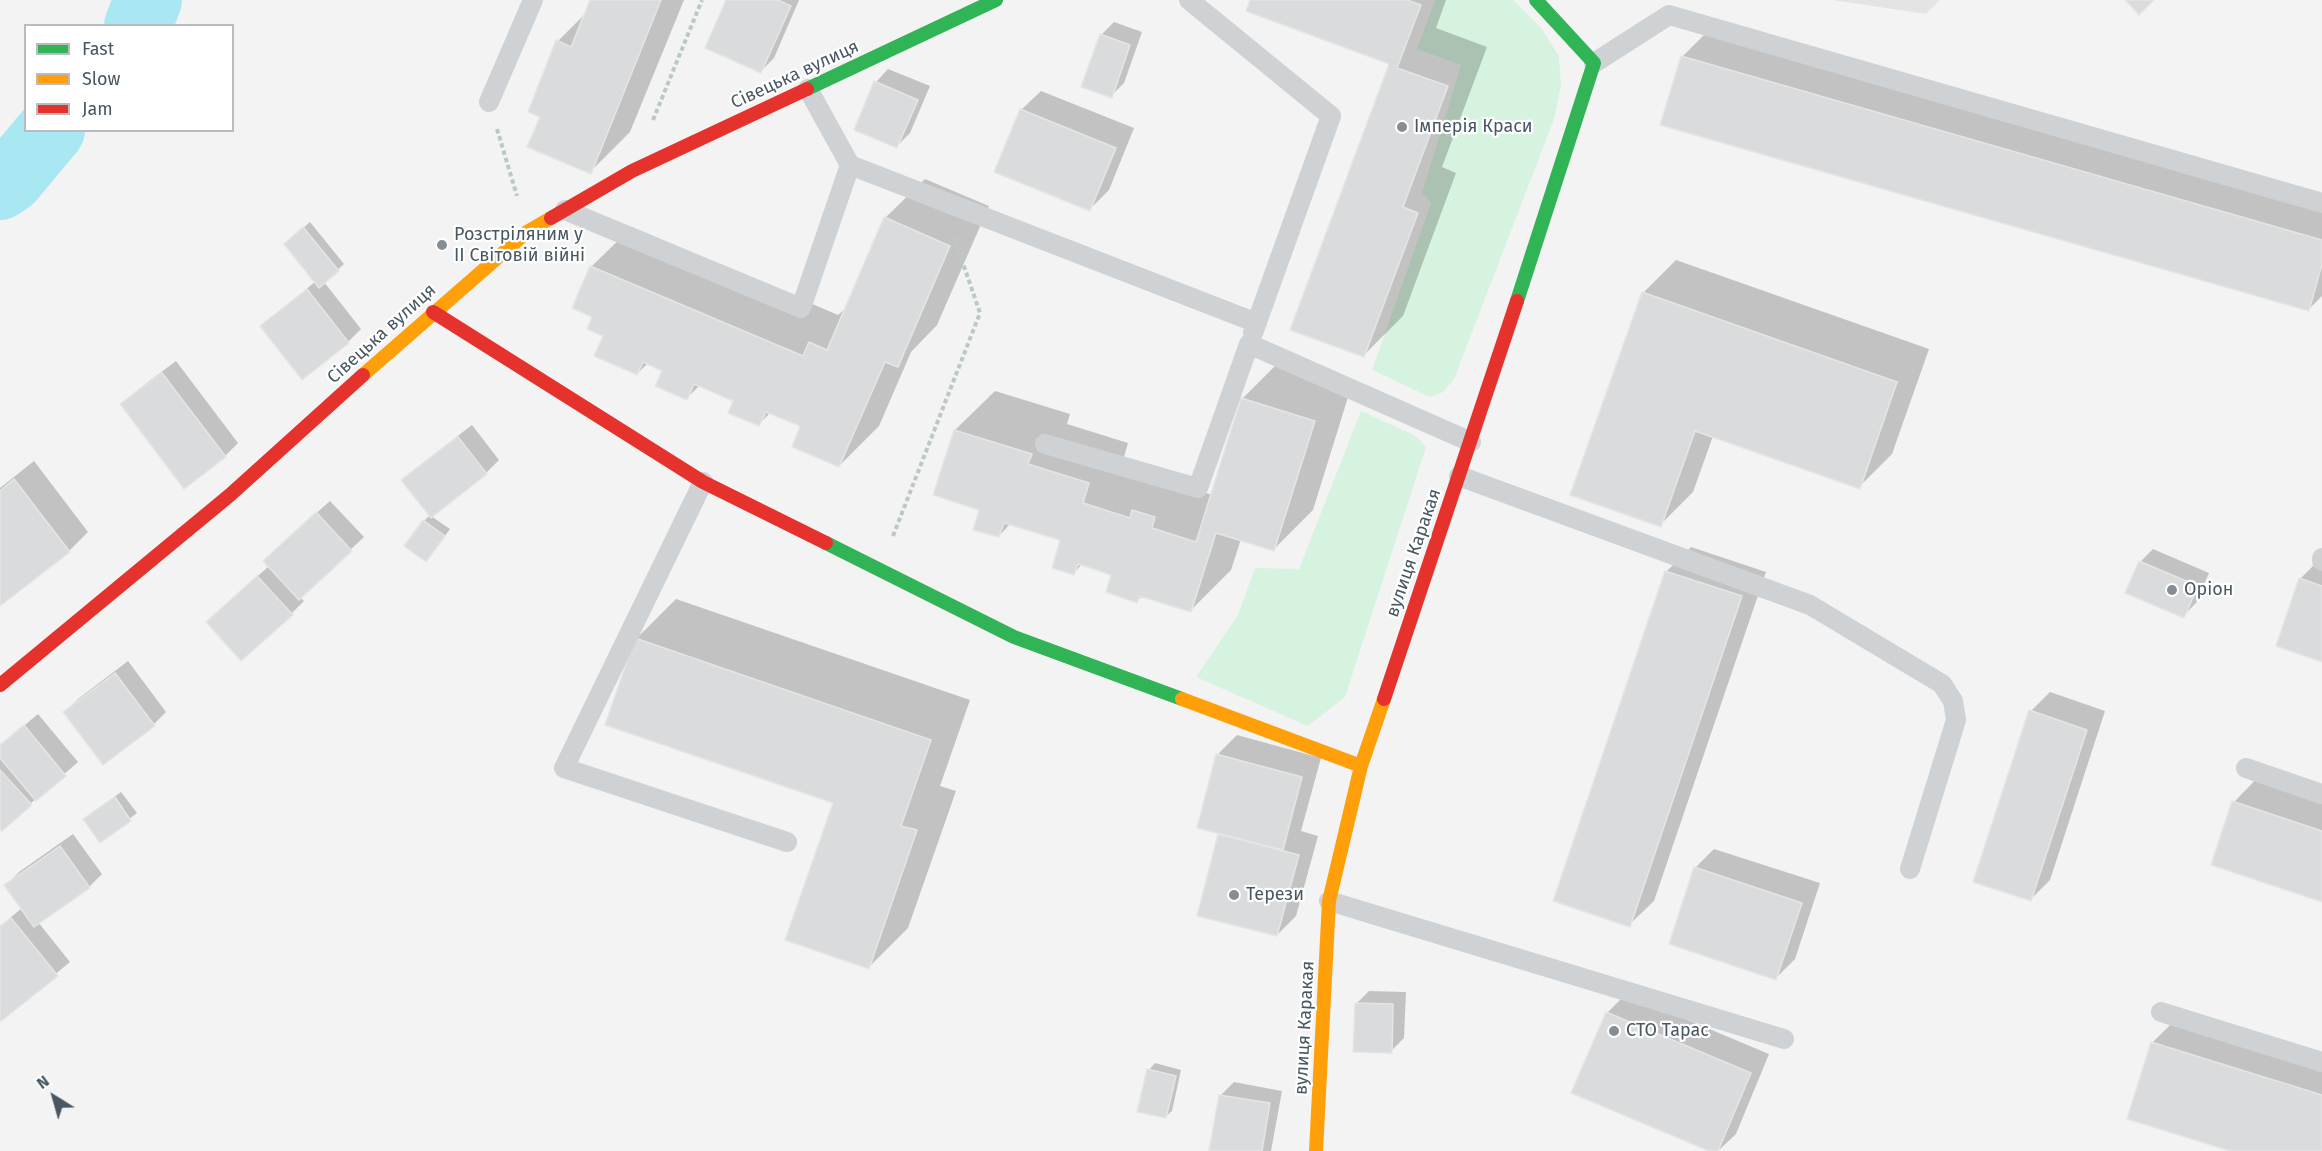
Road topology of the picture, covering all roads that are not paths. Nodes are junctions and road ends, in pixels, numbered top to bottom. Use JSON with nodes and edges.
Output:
{"nodes":[{"id":1,"x":533,"y":0,"type":"edge"},
{"id":2,"x":996,"y":0,"type":"edge"},
{"id":3,"x":1189,"y":0,"type":"edge"},
{"id":4,"x":1536,"y":0,"type":"edge"},
{"id":5,"x":1594,"y":63,"type":"junction"},
{"id":6,"x":808,"y":89,"type":"junction"},
{"id":7,"x":489,"y":102,"type":"road end"},
{"id":8,"x":850,"y":165,"type":"junction"},
{"id":9,"x":2322,"y":203,"type":"edge"},
{"id":10,"x":565,"y":210,"type":"junction"},
{"id":11,"x":433,"y":312,"type":"junction"},
{"id":12,"x":1257,"y":323,"type":"junction"},
{"id":13,"x":1249,"y":344,"type":"junction"},
{"id":14,"x":1471,"y":442,"type":"junction"},
{"id":15,"x":1045,"y":444,"type":"dead end"},
{"id":16,"x":1459,"y":476,"type":"junction"},
{"id":17,"x":703,"y":482,"type":"junction"},
{"id":18,"x":0,"y":685,"type":"edge"},
{"id":19,"x":1360,"y":766,"type":"junction"},
{"id":20,"x":2246,"y":768,"type":"dead end"},
{"id":21,"x":2322,"y":794,"type":"edge"},
{"id":22,"x":787,"y":842,"type":"dead end"},
{"id":23,"x":1910,"y":869,"type":"dead end"},
{"id":24,"x":1329,"y":902,"type":"junction"},
{"id":25,"x":2161,"y":1012,"type":"dead end"},
{"id":26,"x":1784,"y":1039,"type":"dead end"},
{"id":27,"x":2322,"y":1062,"type":"edge"},
{"id":28,"x":1316,"y":1151,"type":"edge"}],
"edges":[{"from":1,"to":7,"type":"lane"},
{"from":2,"to":6,"type":"street","name":"Сівецька вулиця"},
{"from":3,"to":12,"type":"lane"},
{"from":4,"to":5,"type":"street"},
{"from":5,"to":9,"type":"lane"},
{"from":5,"to":14,"type":"street","name":"вулиця Каракая"},
{"from":6,"to":8,"type":"lane"},
{"from":6,"to":10,"type":"street","name":"Сівецька вулиця"},
{"from":8,"to":10,"type":"lane"},
{"from":8,"to":12,"type":"lane"},
{"from":10,"to":11,"type":"street","name":"Сівецька вулиця"},
{"from":11,"to":17,"type":"street"},
{"from":11,"to":18,"type":"street","name":"Сівецька вулиця"},
{"from":12,"to":13,"type":"lane"},
{"from":13,"to":14,"type":"lane"},
{"from":13,"to":15,"type":"lane"},
{"from":14,"to":16,"type":"street","name":"вулиця Каракая"},
{"from":16,"to":19,"type":"street","name":"вулиця Каракая"},
{"from":16,"to":23,"type":"lane"},
{"from":17,"to":19,"type":"street"},
{"from":17,"to":22,"type":"lane"},
{"from":19,"to":24,"type":"street","name":"вулиця Каракая"},
{"from":20,"to":21,"type":"lane"},
{"from":24,"to":26,"type":"lane"},
{"from":24,"to":28,"type":"street","name":"вулиця Каракая"},
{"from":25,"to":27,"type":"lane"}]}
